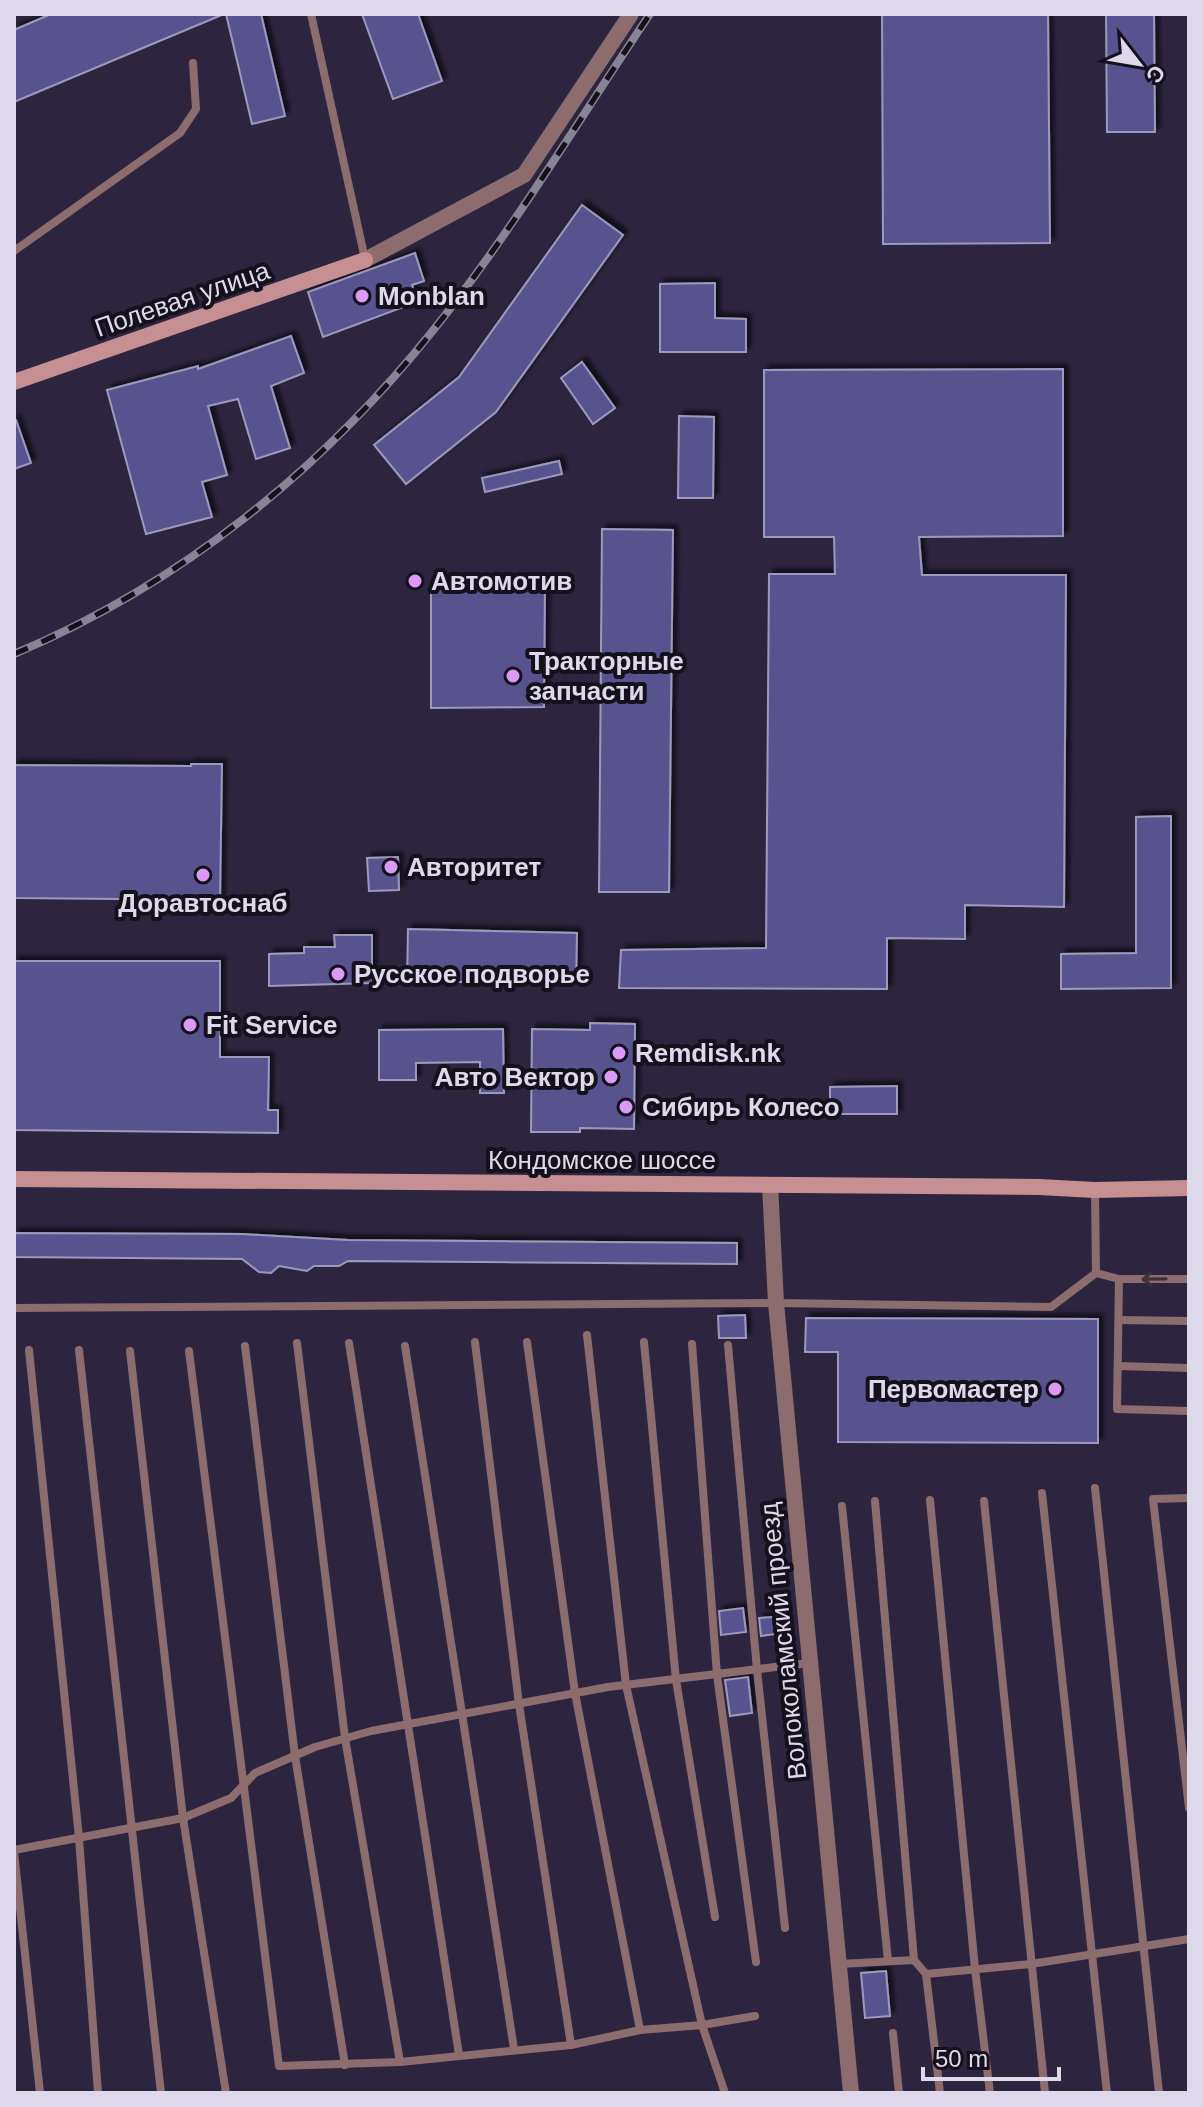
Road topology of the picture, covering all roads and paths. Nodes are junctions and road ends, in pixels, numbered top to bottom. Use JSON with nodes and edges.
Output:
{"nodes":[{"id":1,"x":311,"y":14,"type":"edge"},
{"id":2,"x":631,"y":14,"type":"edge"},
{"id":3,"x":193,"y":63,"type":"dead end"},
{"id":4,"x":14,"y":251,"type":"edge"},
{"id":5,"x":365,"y":260,"type":"junction"},
{"id":6,"x":14,"y":382,"type":"edge"},
{"id":7,"x":14,"y":1179,"type":"edge"},
{"id":8,"x":770,"y":1185,"type":"junction"},
{"id":9,"x":1189,"y":1188,"type":"edge"},
{"id":10,"x":1095,"y":1190,"type":"junction"},
{"id":11,"x":1096,"y":1273,"type":"junction"},
{"id":12,"x":1119,"y":1279,"type":"junction"},
{"id":13,"x":1189,"y":1279,"type":"edge"},
{"id":14,"x":776,"y":1303,"type":"junction"},
{"id":15,"x":14,"y":1308,"type":"edge"},
{"id":16,"x":1119,"y":1320,"type":"junction"},
{"id":17,"x":1189,"y":1321,"type":"edge"},
{"id":18,"x":587,"y":1335,"type":"dead end"},
{"id":19,"x":475,"y":1342,"type":"dead end"},
{"id":20,"x":527,"y":1342,"type":"dead end"},
{"id":21,"x":644,"y":1342,"type":"dead end"},
{"id":22,"x":297,"y":1343,"type":"dead end"},
{"id":23,"x":349,"y":1343,"type":"dead end"},
{"id":24,"x":692,"y":1344,"type":"dead end"},
{"id":25,"x":728,"y":1345,"type":"dead end"},
{"id":26,"x":245,"y":1346,"type":"dead end"},
{"id":27,"x":405,"y":1346,"type":"dead end"},
{"id":28,"x":29,"y":1350,"type":"dead end"},
{"id":29,"x":79,"y":1350,"type":"dead end"},
{"id":30,"x":130,"y":1351,"type":"dead end"},
{"id":31,"x":189,"y":1351,"type":"dead end"},
{"id":32,"x":1118,"y":1366,"type":"junction"},
{"id":33,"x":1189,"y":1368,"type":"edge"},
{"id":34,"x":1189,"y":1411,"type":"edge"},
{"id":35,"x":1095,"y":1488,"type":"dead end"},
{"id":36,"x":1042,"y":1493,"type":"dead end"},
{"id":37,"x":1189,"y":1498,"type":"edge"},
{"id":38,"x":930,"y":1500,"type":"dead end"},
{"id":39,"x":875,"y":1501,"type":"dead end"},
{"id":40,"x":984,"y":1501,"type":"dead end"},
{"id":41,"x":842,"y":1506,"type":"dead end"},
{"id":42,"x":809,"y":1663,"type":"junction"},
{"id":43,"x":757,"y":1670,"type":"junction"},
{"id":44,"x":717,"y":1675,"type":"junction"},
{"id":45,"x":676,"y":1680,"type":"junction"},
{"id":46,"x":626,"y":1685,"type":"junction"},
{"id":47,"x":575,"y":1693,"type":"junction"},
{"id":48,"x":519,"y":1704,"type":"junction"},
{"id":49,"x":461,"y":1715,"type":"junction"},
{"id":50,"x":409,"y":1724,"type":"junction"},
{"id":51,"x":345,"y":1738,"type":"junction"},
{"id":52,"x":295,"y":1756,"type":"junction"},
{"id":53,"x":242,"y":1787,"type":"junction"},
{"id":54,"x":1189,"y":1808,"type":"edge"},
{"id":55,"x":183,"y":1818,"type":"junction"},
{"id":56,"x":131,"y":1829,"type":"junction"},
{"id":57,"x":79,"y":1838,"type":"junction"},
{"id":58,"x":14,"y":1851,"type":"edge"},
{"id":59,"x":715,"y":1917,"type":"dead end"},
{"id":60,"x":785,"y":1928,"type":"dead end"},
{"id":61,"x":1189,"y":1939,"type":"edge"},
{"id":62,"x":1145,"y":1946,"type":"junction"},
{"id":63,"x":1093,"y":1956,"type":"junction"},
{"id":64,"x":914,"y":1960,"type":"junction"},
{"id":65,"x":888,"y":1961,"type":"junction"},
{"id":66,"x":756,"y":1962,"type":"dead end"},
{"id":67,"x":840,"y":1964,"type":"junction"},
{"id":68,"x":1031,"y":1964,"type":"junction"},
{"id":69,"x":975,"y":1969,"type":"junction"},
{"id":70,"x":926,"y":1974,"type":"junction"},
{"id":71,"x":755,"y":2016,"type":"dead end"},
{"id":72,"x":702,"y":2025,"type":"junction"},
{"id":73,"x":640,"y":2030,"type":"junction"},
{"id":74,"x":893,"y":2033,"type":"dead end"},
{"id":75,"x":571,"y":2045,"type":"junction"},
{"id":76,"x":514,"y":2049,"type":"junction"},
{"id":77,"x":459,"y":2055,"type":"junction"},
{"id":78,"x":400,"y":2062,"type":"junction"},
{"id":79,"x":345,"y":2065,"type":"junction"},
{"id":80,"x":40,"y":2093,"type":"edge"},
{"id":81,"x":98,"y":2093,"type":"edge"},
{"id":82,"x":161,"y":2093,"type":"edge"},
{"id":83,"x":226,"y":2093,"type":"edge"},
{"id":84,"x":725,"y":2093,"type":"edge"},
{"id":85,"x":851,"y":2093,"type":"edge"},
{"id":86,"x":899,"y":2093,"type":"edge"},
{"id":87,"x":940,"y":2093,"type":"edge"},
{"id":88,"x":990,"y":2093,"type":"edge"},
{"id":89,"x":1045,"y":2093,"type":"edge"},
{"id":90,"x":1107,"y":2093,"type":"edge"},
{"id":91,"x":1159,"y":2093,"type":"edge"}],
"edges":[{"from":1,"to":5,"type":"lane"},
{"from":2,"to":5,"type":"street"},
{"from":3,"to":4,"type":"lane"},
{"from":5,"to":6,"type":"street","name":"Полевая улица"},
{"from":7,"to":8,"type":"street","name":"Кондомское шоссе"},
{"from":8,"to":10,"type":"street","name":"Кондомское шоссе"},
{"from":8,"to":14,"type":"street","name":"Волоколамский проезд"},
{"from":9,"to":10,"type":"street","name":"Кондомское шоссе"},
{"from":10,"to":11,"type":"lane"},
{"from":11,"to":12,"type":"lane"},
{"from":11,"to":14,"type":"lane"},
{"from":13,"to":12,"type":"lane","one_way":true},
{"from":12,"to":16,"type":"lane"},
{"from":14,"to":15,"type":"lane"},
{"from":14,"to":42,"type":"street","name":"Волоколамский проезд"},
{"from":16,"to":17,"type":"lane"},
{"from":16,"to":32,"type":"lane"},
{"from":18,"to":46,"type":"lane"},
{"from":19,"to":48,"type":"lane"},
{"from":20,"to":47,"type":"lane"},
{"from":21,"to":45,"type":"lane"},
{"from":22,"to":51,"type":"lane"},
{"from":23,"to":50,"type":"lane"},
{"from":24,"to":44,"type":"lane"},
{"from":25,"to":43,"type":"lane"},
{"from":26,"to":52,"type":"lane"},
{"from":27,"to":49,"type":"lane"},
{"from":28,"to":57,"type":"lane"},
{"from":29,"to":56,"type":"lane"},
{"from":30,"to":55,"type":"lane"},
{"from":31,"to":53,"type":"lane"},
{"from":32,"to":33,"type":"lane"},
{"from":32,"to":34,"type":"lane"},
{"from":35,"to":62,"type":"lane"},
{"from":36,"to":63,"type":"lane"},
{"from":37,"to":54,"type":"lane"},
{"from":38,"to":69,"type":"lane"},
{"from":39,"to":64,"type":"lane"},
{"from":40,"to":68,"type":"lane"},
{"from":41,"to":65,"type":"lane"},
{"from":42,"to":43,"type":"lane"},
{"from":42,"to":67,"type":"street","name":"Волоколамский проезд"},
{"from":43,"to":44,"type":"lane"},
{"from":43,"to":60,"type":"lane"},
{"from":44,"to":45,"type":"lane"},
{"from":44,"to":66,"type":"lane"},
{"from":45,"to":46,"type":"lane"},
{"from":45,"to":59,"type":"lane"},
{"from":46,"to":47,"type":"lane"},
{"from":46,"to":72,"type":"lane"},
{"from":47,"to":48,"type":"lane"},
{"from":47,"to":73,"type":"lane"},
{"from":48,"to":49,"type":"lane"},
{"from":48,"to":75,"type":"lane"},
{"from":49,"to":50,"type":"lane"},
{"from":49,"to":76,"type":"lane"},
{"from":50,"to":51,"type":"lane"},
{"from":50,"to":77,"type":"lane"},
{"from":51,"to":52,"type":"lane"},
{"from":51,"to":78,"type":"lane"},
{"from":52,"to":53,"type":"lane"},
{"from":52,"to":79,"type":"lane"},
{"from":53,"to":55,"type":"lane"},
{"from":53,"to":79,"type":"lane"},
{"from":55,"to":56,"type":"lane"},
{"from":55,"to":83,"type":"lane"},
{"from":56,"to":57,"type":"lane"},
{"from":56,"to":82,"type":"lane"},
{"from":57,"to":58,"type":"lane"},
{"from":57,"to":81,"type":"lane"},
{"from":58,"to":80,"type":"lane"},
{"from":61,"to":62,"type":"lane"},
{"from":62,"to":63,"type":"lane"},
{"from":62,"to":91,"type":"lane"},
{"from":63,"to":68,"type":"lane"},
{"from":63,"to":90,"type":"lane"},
{"from":64,"to":65,"type":"lane"},
{"from":64,"to":70,"type":"lane"},
{"from":65,"to":67,"type":"lane"},
{"from":67,"to":85,"type":"street","name":"Волоколамский проезд"},
{"from":68,"to":69,"type":"lane"},
{"from":68,"to":89,"type":"lane"},
{"from":69,"to":70,"type":"lane"},
{"from":69,"to":88,"type":"lane"},
{"from":70,"to":87,"type":"lane"},
{"from":71,"to":72,"type":"lane"},
{"from":72,"to":73,"type":"lane"},
{"from":72,"to":84,"type":"lane"},
{"from":73,"to":75,"type":"lane"},
{"from":74,"to":86,"type":"lane"},
{"from":75,"to":76,"type":"lane"},
{"from":76,"to":77,"type":"lane"},
{"from":77,"to":78,"type":"lane"},
{"from":78,"to":79,"type":"lane"}]}
